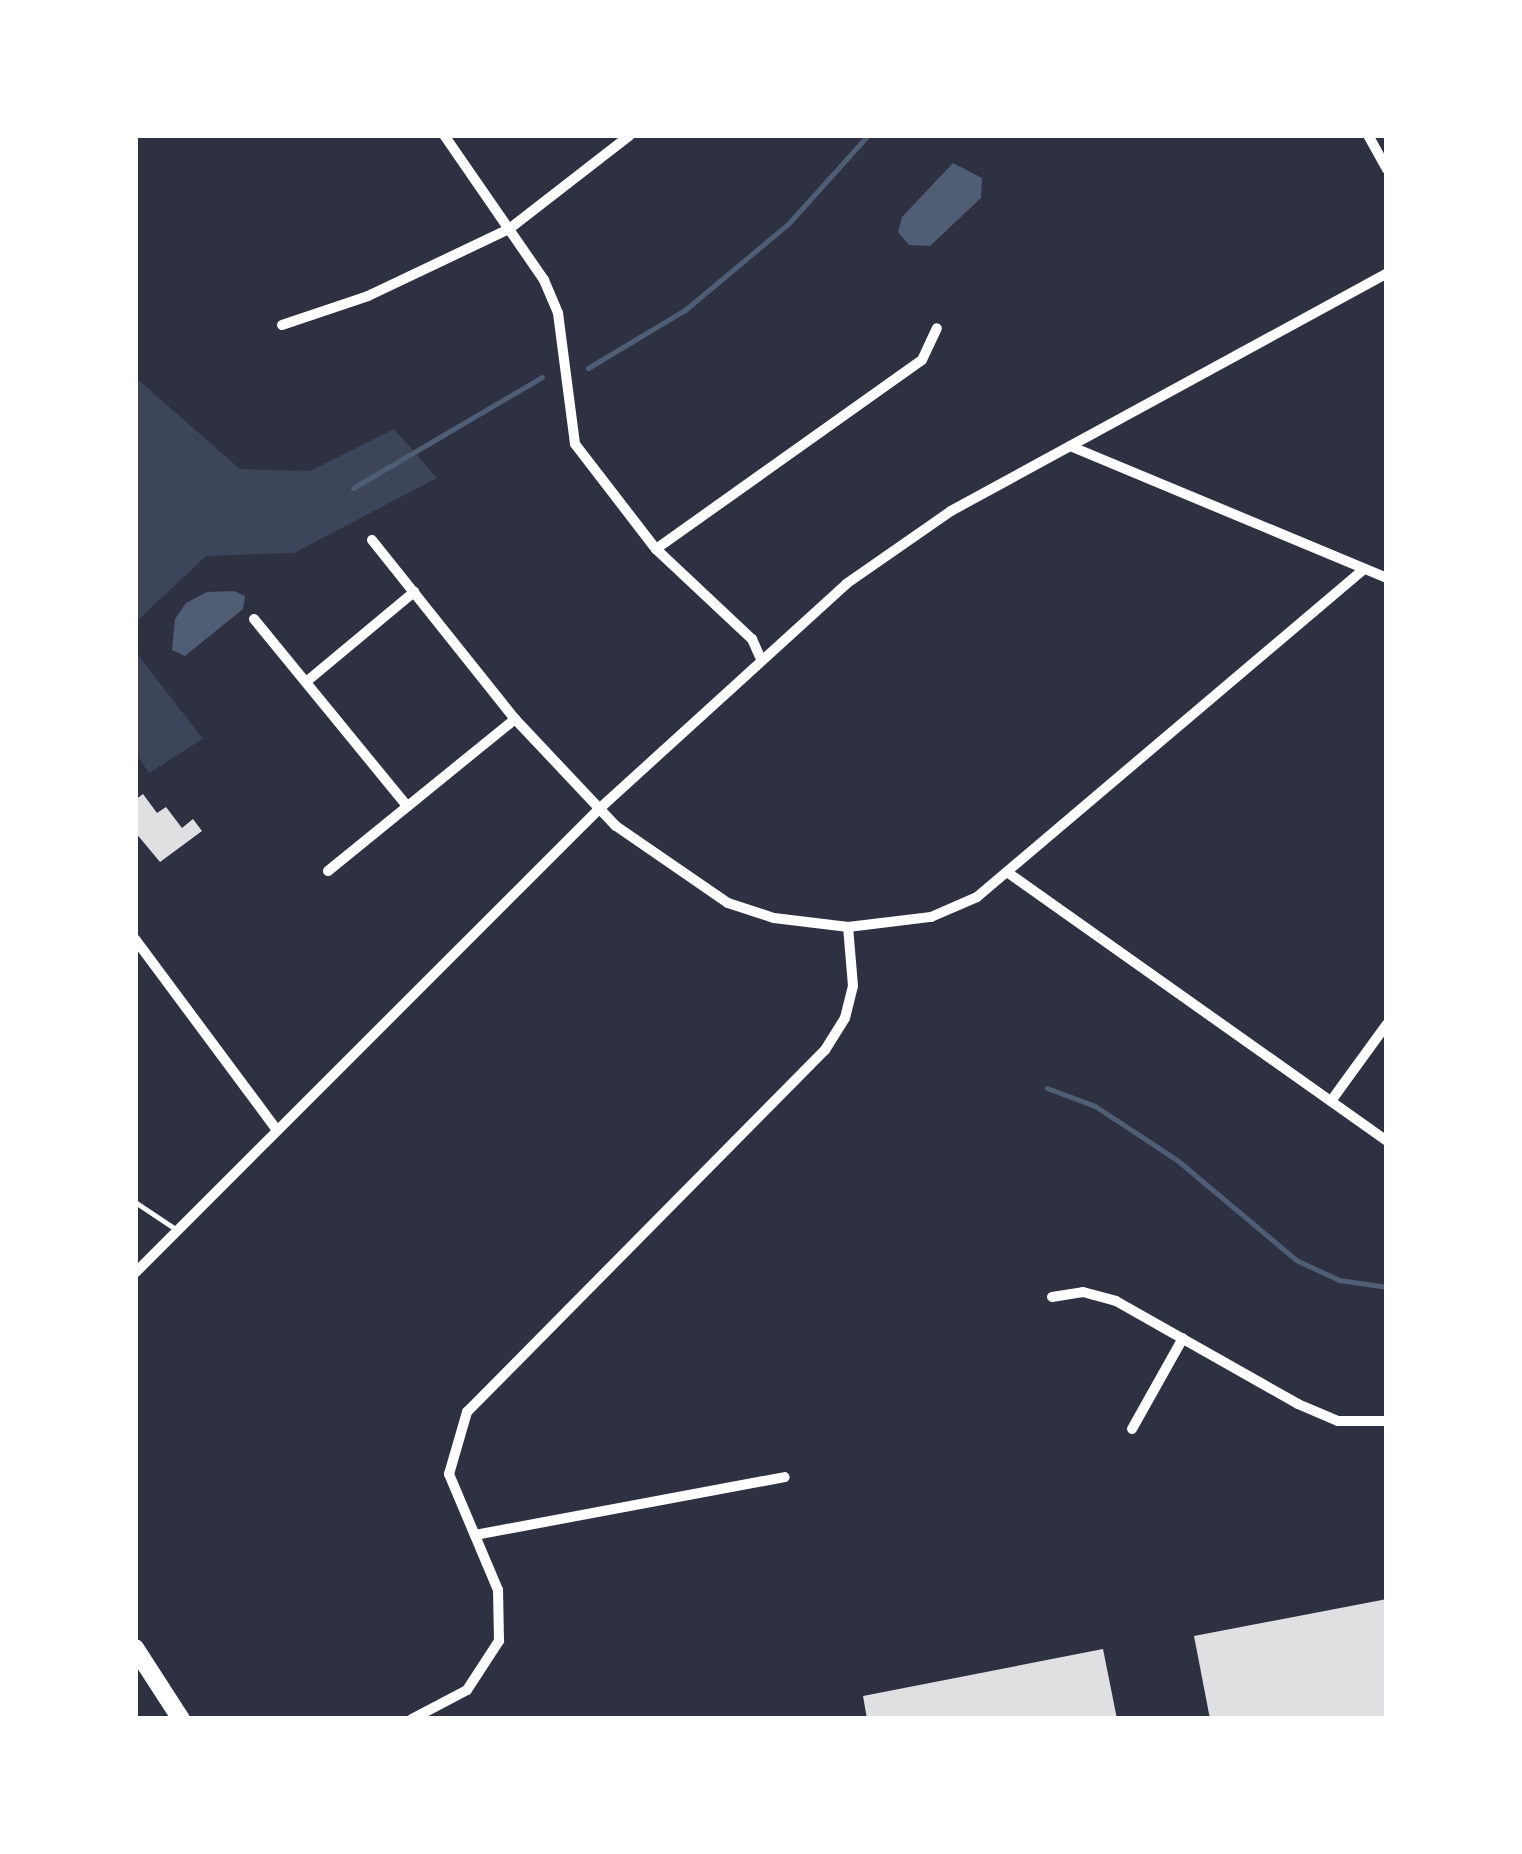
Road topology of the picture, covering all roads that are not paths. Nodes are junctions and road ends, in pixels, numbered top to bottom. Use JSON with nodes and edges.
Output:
{"nodes":[{"id":1,"x":444,"y":135,"type":"edge"},
{"id":2,"x":630,"y":135,"type":"edge"},
{"id":3,"x":1368,"y":135,"type":"edge"},
{"id":4,"x":1387,"y":168,"type":"edge"},
{"id":5,"x":509,"y":229,"type":"junction"},
{"id":6,"x":1387,"y":273,"type":"edge"},
{"id":7,"x":282,"y":325,"type":"dead end"},
{"id":8,"x":938,"y":328,"type":"dead end"},
{"id":9,"x":1070,"y":446,"type":"junction"},
{"id":10,"x":372,"y":540,"type":"dead end"},
{"id":11,"x":656,"y":549,"type":"junction"},
{"id":12,"x":1364,"y":569,"type":"junction"},
{"id":13,"x":1387,"y":578,"type":"edge"},
{"id":14,"x":414,"y":592,"type":"junction"},
{"id":15,"x":254,"y":619,"type":"dead end"},
{"id":16,"x":760,"y":657,"type":"junction"},
{"id":17,"x":306,"y":682,"type":"junction"},
{"id":18,"x":515,"y":719,"type":"junction"},
{"id":19,"x":407,"y":806,"type":"junction"},
{"id":20,"x":598,"y":810,"type":"junction"},
{"id":21,"x":328,"y":871,"type":"dead end"},
{"id":22,"x":1008,"y":872,"type":"junction"},
{"id":23,"x":848,"y":927,"type":"junction"},
{"id":24,"x":135,"y":939,"type":"edge"},
{"id":25,"x":1387,"y":1024,"type":"edge"},
{"id":26,"x":1330,"y":1101,"type":"junction"},
{"id":27,"x":277,"y":1130,"type":"junction"},
{"id":28,"x":1387,"y":1141,"type":"edge"},
{"id":29,"x":135,"y":1202,"type":"edge"},
{"id":30,"x":178,"y":1230,"type":"junction"},
{"id":31,"x":135,"y":1273,"type":"edge"},
{"id":32,"x":1052,"y":1297,"type":"dead end"},
{"id":33,"x":1183,"y":1338,"type":"junction"},
{"id":34,"x":1387,"y":1421,"type":"edge"},
{"id":35,"x":1132,"y":1428,"type":"dead end"},
{"id":36,"x":786,"y":1478,"type":"dead end"},
{"id":37,"x":475,"y":1535,"type":"junction"},
{"id":38,"x":135,"y":1648,"type":"edge"},
{"id":39,"x":181,"y":1719,"type":"edge"},
{"id":40,"x":412,"y":1719,"type":"edge"}],
"edges":[{"from":1,"to":5,"type":"street"},
{"from":2,"to":5,"type":"street"},
{"from":3,"to":4,"type":"street"},
{"from":5,"to":7,"type":"street"},
{"from":5,"to":11,"type":"street"},
{"from":6,"to":9,"type":"street"},
{"from":8,"to":11,"type":"street"},
{"from":9,"to":12,"type":"street"},
{"from":9,"to":16,"type":"street"},
{"from":10,"to":14,"type":"street"},
{"from":11,"to":16,"type":"street"},
{"from":12,"to":13,"type":"street"},
{"from":12,"to":22,"type":"street"},
{"from":14,"to":17,"type":"street"},
{"from":14,"to":18,"type":"street"},
{"from":15,"to":17,"type":"street"},
{"from":16,"to":20,"type":"street"},
{"from":17,"to":19,"type":"street"},
{"from":18,"to":19,"type":"street"},
{"from":18,"to":20,"type":"street"},
{"from":19,"to":21,"type":"street"},
{"from":20,"to":23,"type":"street"},
{"from":20,"to":27,"type":"street"},
{"from":22,"to":23,"type":"street"},
{"from":22,"to":26,"type":"street"},
{"from":23,"to":37,"type":"street"},
{"from":24,"to":27,"type":"street"},
{"from":25,"to":26,"type":"street"},
{"from":26,"to":28,"type":"street"},
{"from":27,"to":30,"type":"street"},
{"from":29,"to":30,"type":"lane"},
{"from":30,"to":31,"type":"street"},
{"from":32,"to":33,"type":"street"},
{"from":33,"to":34,"type":"street"},
{"from":33,"to":35,"type":"street"},
{"from":36,"to":37,"type":"street"},
{"from":37,"to":40,"type":"street"},
{"from":38,"to":39,"type":"main road"}]}
